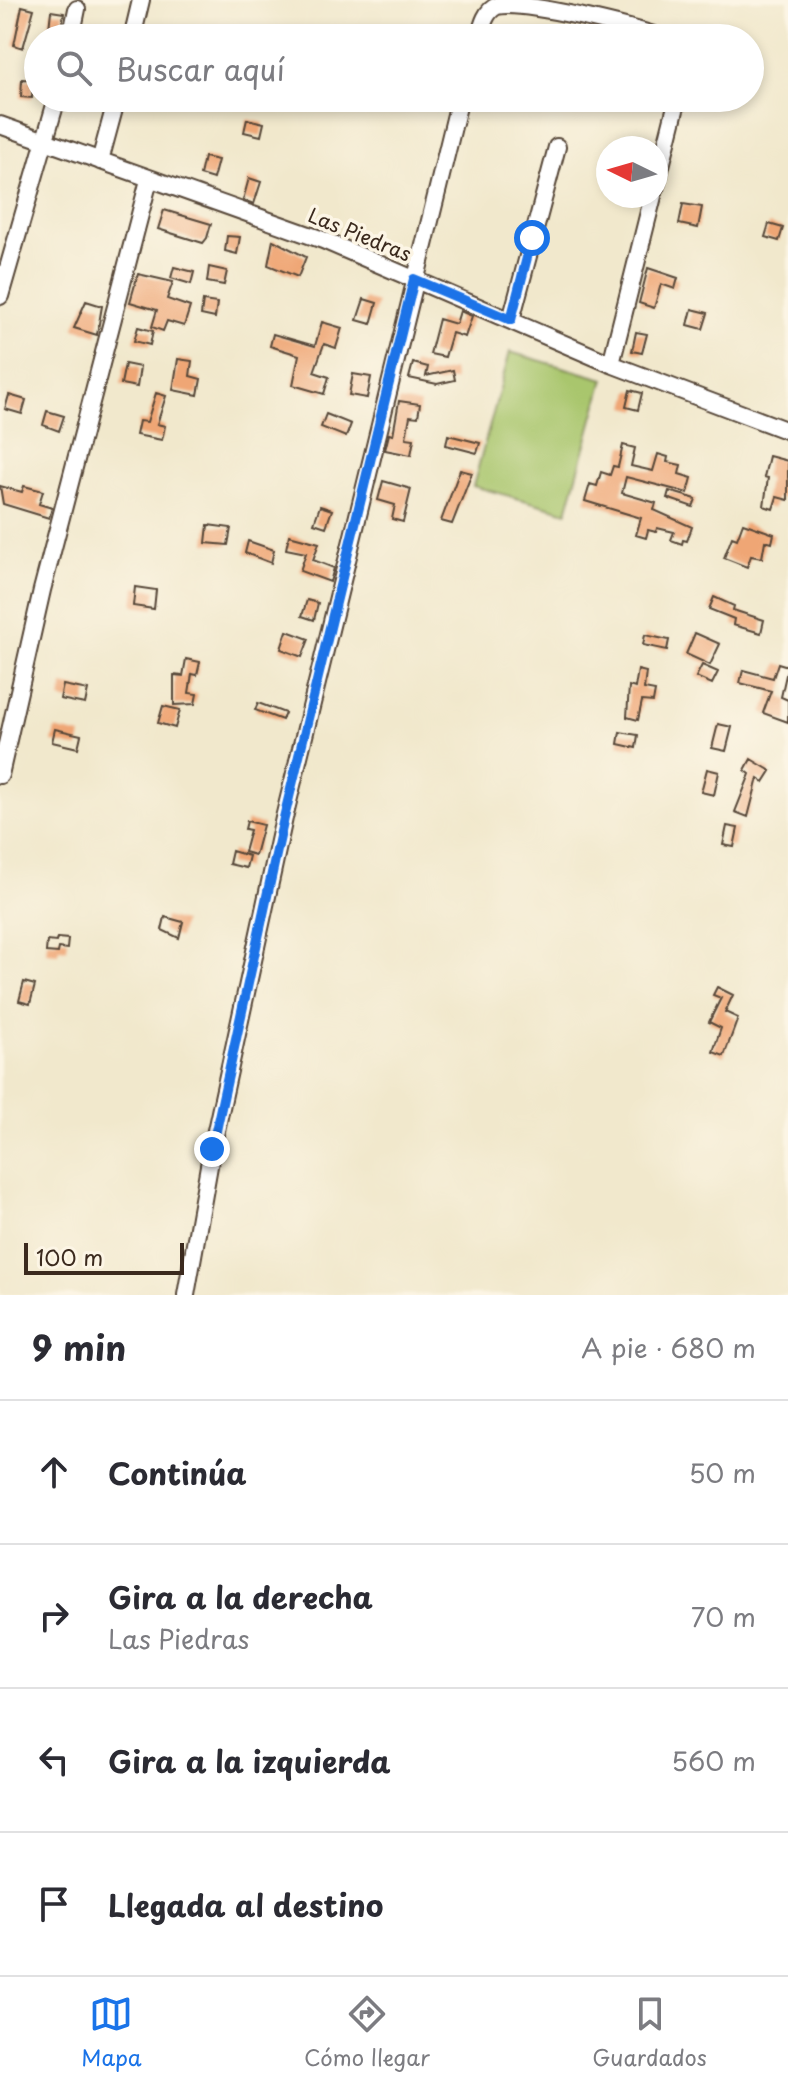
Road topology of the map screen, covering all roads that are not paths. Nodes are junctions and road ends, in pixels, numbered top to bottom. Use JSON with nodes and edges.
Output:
{"nodes":[{"id":1,"x":141,"y":0,"type":"edge"},
{"id":2,"x":77,"y":9,"type":"dead end"},
{"id":3,"x":74,"y":24,"type":"edge"},
{"id":4,"x":135,"y":24,"type":"edge"},
{"id":5,"x":485,"y":24,"type":"edge"},
{"id":6,"x":607,"y":24,"type":"edge"},
{"id":7,"x":53,"y":112,"type":"edge"},
{"id":8,"x":113,"y":112,"type":"edge"},
{"id":9,"x":456,"y":112,"type":"edge"},
{"id":10,"x":674,"y":112,"type":"edge"},
{"id":11,"x":0,"y":125,"type":"edge"},
{"id":12,"x":668,"y":138,"type":"edge"},
{"id":13,"x":46,"y":141,"type":"junction"},
{"id":14,"x":557,"y":147,"type":"dead end"},
{"id":15,"x":100,"y":161,"type":"junction"},
{"id":16,"x":149,"y":180,"type":"junction"},
{"id":17,"x":650,"y":208,"type":"edge"},
{"id":18,"x":414,"y":279,"type":"junction"},
{"id":19,"x":0,"y":296,"type":"edge"},
{"id":20,"x":511,"y":320,"type":"junction"},
{"id":21,"x":611,"y":364,"type":"junction"},
{"id":22,"x":788,"y":431,"type":"edge"},
{"id":23,"x":0,"y":769,"type":"edge"},
{"id":24,"x":186,"y":1295,"type":"edge"}],
"edges":[{"from":1,"to":4,"type":"street"},
{"from":2,"to":3,"type":"street"},
{"from":5,"to":6,"type":"street"},
{"from":7,"to":13,"type":"street"},
{"from":8,"to":15,"type":"street"},
{"from":9,"to":18,"type":"street"},
{"from":10,"to":12,"type":"street"},
{"from":11,"to":13,"type":"street","name":"Las Piedras"},
{"from":13,"to":15,"type":"street","name":"Las Piedras"},
{"from":13,"to":19,"type":"street"},
{"from":14,"to":20,"type":"street"},
{"from":15,"to":16,"type":"street","name":"Las Piedras"},
{"from":16,"to":18,"type":"street","name":"Las Piedras"},
{"from":16,"to":23,"type":"street"},
{"from":17,"to":21,"type":"street"},
{"from":18,"to":20,"type":"street","name":"Las Piedras"},
{"from":18,"to":24,"type":"street"},
{"from":20,"to":21,"type":"street","name":"Las Piedras"},
{"from":21,"to":22,"type":"street","name":"Las Piedras"}]}
